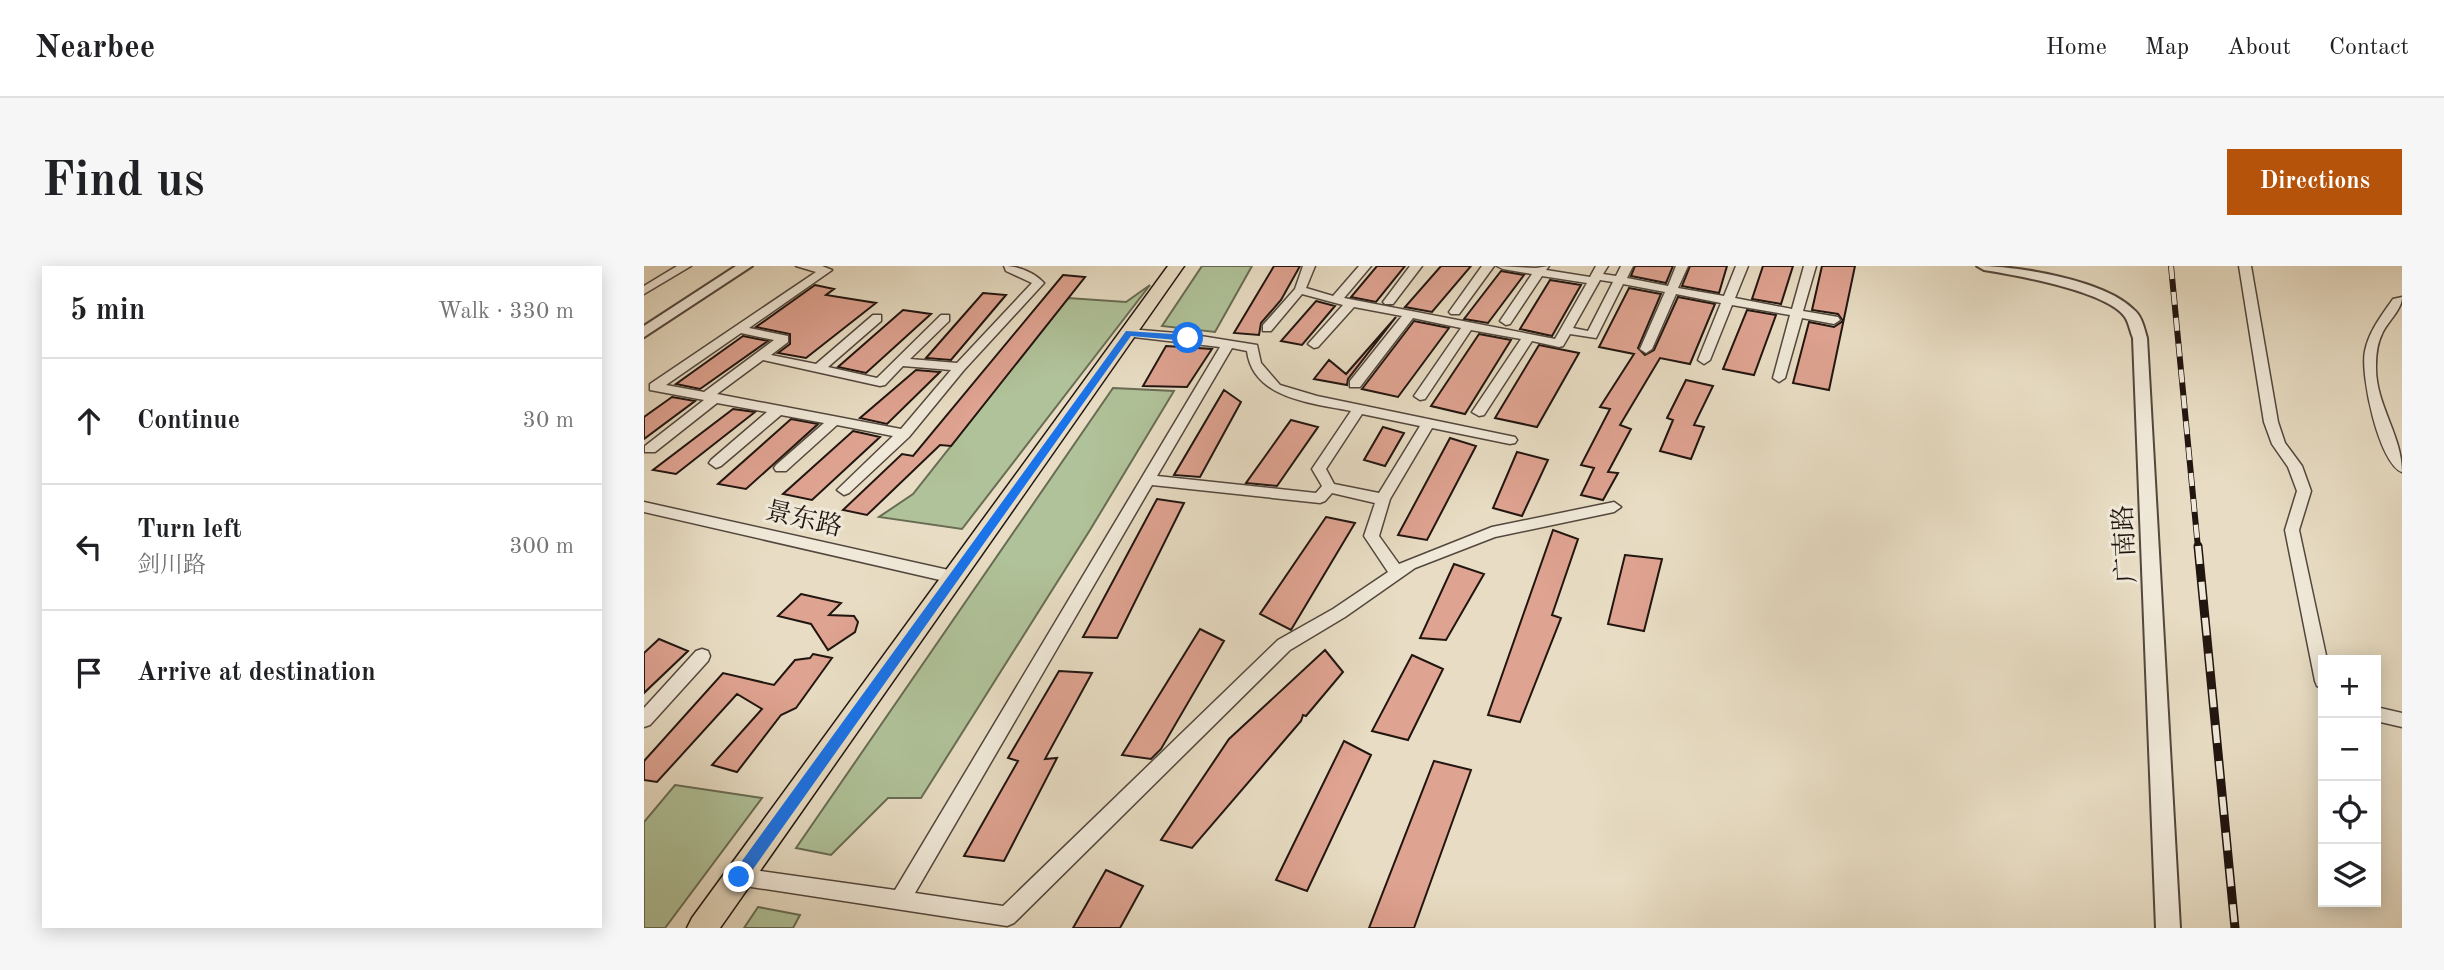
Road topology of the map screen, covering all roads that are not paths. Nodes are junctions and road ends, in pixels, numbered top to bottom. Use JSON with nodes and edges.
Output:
{"nodes":[{"id":1,"x":685,"y":266,"type":"edge"},
{"id":2,"x":745,"y":266,"type":"edge"},
{"id":3,"x":802,"y":266,"type":"edge"},
{"id":4,"x":1010,"y":266,"type":"edge"},
{"id":5,"x":1176,"y":266,"type":"edge"},
{"id":6,"x":1310,"y":266,"type":"edge"},
{"id":7,"x":1365,"y":266,"type":"edge"},
{"id":8,"x":1416,"y":266,"type":"edge"},
{"id":9,"x":1488,"y":266,"type":"edge"},
{"id":10,"x":1503,"y":266,"type":"edge"},
{"id":11,"x":1626,"y":266,"type":"edge"},
{"id":12,"x":1682,"y":266,"type":"edge"},
{"id":13,"x":1742,"y":266,"type":"edge"},
{"id":14,"x":1810,"y":266,"type":"edge"},
{"id":15,"x":1984,"y":266,"type":"edge"},
{"id":16,"x":2245,"y":266,"type":"edge"},
{"id":17,"x":829,"y":268,"type":"edge"},
{"id":18,"x":1541,"y":269,"type":"edge"},
{"id":19,"x":1598,"y":274,"type":"edge"},
{"id":20,"x":1619,"y":281,"type":"junction"},
{"id":21,"x":1300,"y":289,"type":"junction"},
{"id":22,"x":1671,"y":291,"type":"junction"},
{"id":23,"x":644,"y":292,"type":"edge"},
{"id":24,"x":1336,"y":300,"type":"junction"},
{"id":25,"x":2402,"y":300,"type":"edge"},
{"id":26,"x":1727,"y":301,"type":"junction"},
{"id":27,"x":1352,"y":302,"type":"junction"},
{"id":28,"x":1389,"y":302,"type":"dead end"},
{"id":29,"x":1455,"y":312,"type":"dead end"},
{"id":30,"x":1411,"y":313,"type":"junction"},
{"id":31,"x":1797,"y":313,"type":"junction"},
{"id":32,"x":877,"y":318,"type":"dead end"},
{"id":33,"x":945,"y":318,"type":"dead end"},
{"id":34,"x":1834,"y":320,"type":"dead end"},
{"id":35,"x":1506,"y":321,"type":"dead end"},
{"id":36,"x":1468,"y":326,"type":"junction"},
{"id":37,"x":1267,"y":328,"type":"dead end"},
{"id":38,"x":739,"y":329,"type":"junction"},
{"id":39,"x":1566,"y":330,"type":"junction"},
{"id":40,"x":644,"y":333,"type":"edge"},
{"id":41,"x":1129,"y":333,"type":"junction"},
{"id":42,"x":1529,"y":337,"type":"junction"},
{"id":43,"x":1228,"y":344,"type":"junction"},
{"id":44,"x":1314,"y":344,"type":"dead end"},
{"id":45,"x":1646,"y":349,"type":"dead end"},
{"id":46,"x":760,"y":356,"type":"junction"},
{"id":47,"x":1704,"y":360,"type":"dead end"},
{"id":48,"x":901,"y":362,"type":"junction"},
{"id":49,"x":960,"y":367,"type":"junction"},
{"id":50,"x":818,"y":369,"type":"junction"},
{"id":51,"x":1779,"y":379,"type":"dead end"},
{"id":52,"x":1355,"y":384,"type":"dead end"},
{"id":53,"x":1420,"y":396,"type":"dead end"},
{"id":54,"x":711,"y":397,"type":"junction"},
{"id":55,"x":1359,"y":409,"type":"junction"},
{"id":56,"x":778,"y":410,"type":"junction"},
{"id":57,"x":1479,"y":412,"type":"dead end"},
{"id":58,"x":835,"y":421,"type":"junction"},
{"id":59,"x":1428,"y":424,"type":"junction"},
{"id":60,"x":904,"y":434,"type":"junction"},
{"id":61,"x":1510,"y":440,"type":"dead end"},
{"id":62,"x":650,"y":449,"type":"dead end"},
{"id":63,"x":716,"y":463,"type":"dead end"},
{"id":64,"x":2402,"y":467,"type":"edge"},
{"id":65,"x":781,"y":468,"type":"dead end"},
{"id":66,"x":1148,"y":480,"type":"junction"},
{"id":67,"x":1329,"y":487,"type":"junction"},
{"id":68,"x":844,"y":490,"type":"dead end"},
{"id":69,"x":1383,"y":499,"type":"junction"},
{"id":70,"x":644,"y":507,"type":"edge"},
{"id":71,"x":1614,"y":507,"type":"dead end"},
{"id":72,"x":1396,"y":573,"type":"junction"},
{"id":73,"x":953,"y":577,"type":"junction"},
{"id":74,"x":702,"y":656,"type":"dead end"},
{"id":75,"x":2318,"y":657,"type":"edge"},
{"id":76,"x":2381,"y":715,"type":"edge"},
{"id":77,"x":644,"y":720,"type":"edge"},
{"id":78,"x":2402,"y":720,"type":"edge"},
{"id":79,"x":739,"y":877,"type":"junction"},
{"id":80,"x":900,"y":900,"type":"junction"},
{"id":81,"x":988,"y":921,"type":"edge"},
{"id":82,"x":702,"y":928,"type":"edge"},
{"id":83,"x":2168,"y":928,"type":"edge"}],
"edges":[{"from":1,"to":23,"type":"street"},
{"from":2,"to":40,"type":"street"},
{"from":3,"to":17,"type":"street"},
{"from":4,"to":49,"type":"street"},
{"from":5,"to":41,"type":"main road"},
{"from":6,"to":21,"type":"street"},
{"from":7,"to":24,"type":"street"},
{"from":8,"to":28,"type":"street"},
{"from":9,"to":29,"type":"street"},
{"from":10,"to":18,"type":"street"},
{"from":11,"to":20,"type":"street"},
{"from":12,"to":22,"type":"street"},
{"from":13,"to":26,"type":"street"},
{"from":14,"to":31,"type":"street"},
{"from":15,"to":83,"type":"street","name":"广南路"},
{"from":16,"to":75,"type":"street"},
{"from":17,"to":38,"type":"street"},
{"from":18,"to":19,"type":"street"},
{"from":18,"to":35,"type":"street"},
{"from":19,"to":20,"type":"street"},
{"from":19,"to":39,"type":"street"},
{"from":20,"to":22,"type":"street"},
{"from":20,"to":39,"type":"street"},
{"from":21,"to":24,"type":"street"},
{"from":21,"to":37,"type":"street"},
{"from":22,"to":26,"type":"street"},
{"from":22,"to":45,"type":"street"},
{"from":24,"to":27,"type":"street"},
{"from":25,"to":64,"type":"street"},
{"from":26,"to":31,"type":"street"},
{"from":26,"to":47,"type":"street"},
{"from":27,"to":30,"type":"street"},
{"from":27,"to":44,"type":"street"},
{"from":30,"to":36,"type":"street"},
{"from":30,"to":52,"type":"street"},
{"from":31,"to":34,"type":"street"},
{"from":31,"to":51,"type":"street"},
{"from":32,"to":50,"type":"street"},
{"from":33,"to":48,"type":"street"},
{"from":36,"to":42,"type":"street"},
{"from":36,"to":53,"type":"street"},
{"from":38,"to":46,"type":"street"},
{"from":38,"to":54,"type":"street"},
{"from":39,"to":42,"type":"street"},
{"from":41,"to":43,"type":"street"},
{"from":41,"to":73,"type":"main road"},
{"from":42,"to":57,"type":"street"},
{"from":43,"to":55,"type":"street"},
{"from":43,"to":66,"type":"street"},
{"from":46,"to":50,"type":"street"},
{"from":46,"to":54,"type":"street"},
{"from":48,"to":49,"type":"street"},
{"from":48,"to":50,"type":"street"},
{"from":49,"to":60,"type":"street"},
{"from":54,"to":56,"type":"street"},
{"from":54,"to":62,"type":"street"},
{"from":55,"to":59,"type":"street"},
{"from":55,"to":67,"type":"street"},
{"from":56,"to":58,"type":"street"},
{"from":56,"to":63,"type":"street"},
{"from":58,"to":60,"type":"street"},
{"from":58,"to":65,"type":"street"},
{"from":59,"to":61,"type":"street"},
{"from":59,"to":69,"type":"street"},
{"from":60,"to":68,"type":"street"},
{"from":66,"to":67,"type":"street"},
{"from":66,"to":80,"type":"street"},
{"from":67,"to":69,"type":"street"},
{"from":69,"to":72,"type":"street"},
{"from":70,"to":73,"type":"street","name":"景东路"},
{"from":71,"to":72,"type":"street"},
{"from":72,"to":81,"type":"street"},
{"from":73,"to":79,"type":"main road"},
{"from":74,"to":77,"type":"street"},
{"from":76,"to":78,"type":"street"},
{"from":79,"to":80,"type":"street"},
{"from":79,"to":82,"type":"main road"},
{"from":80,"to":81,"type":"street"}]}
